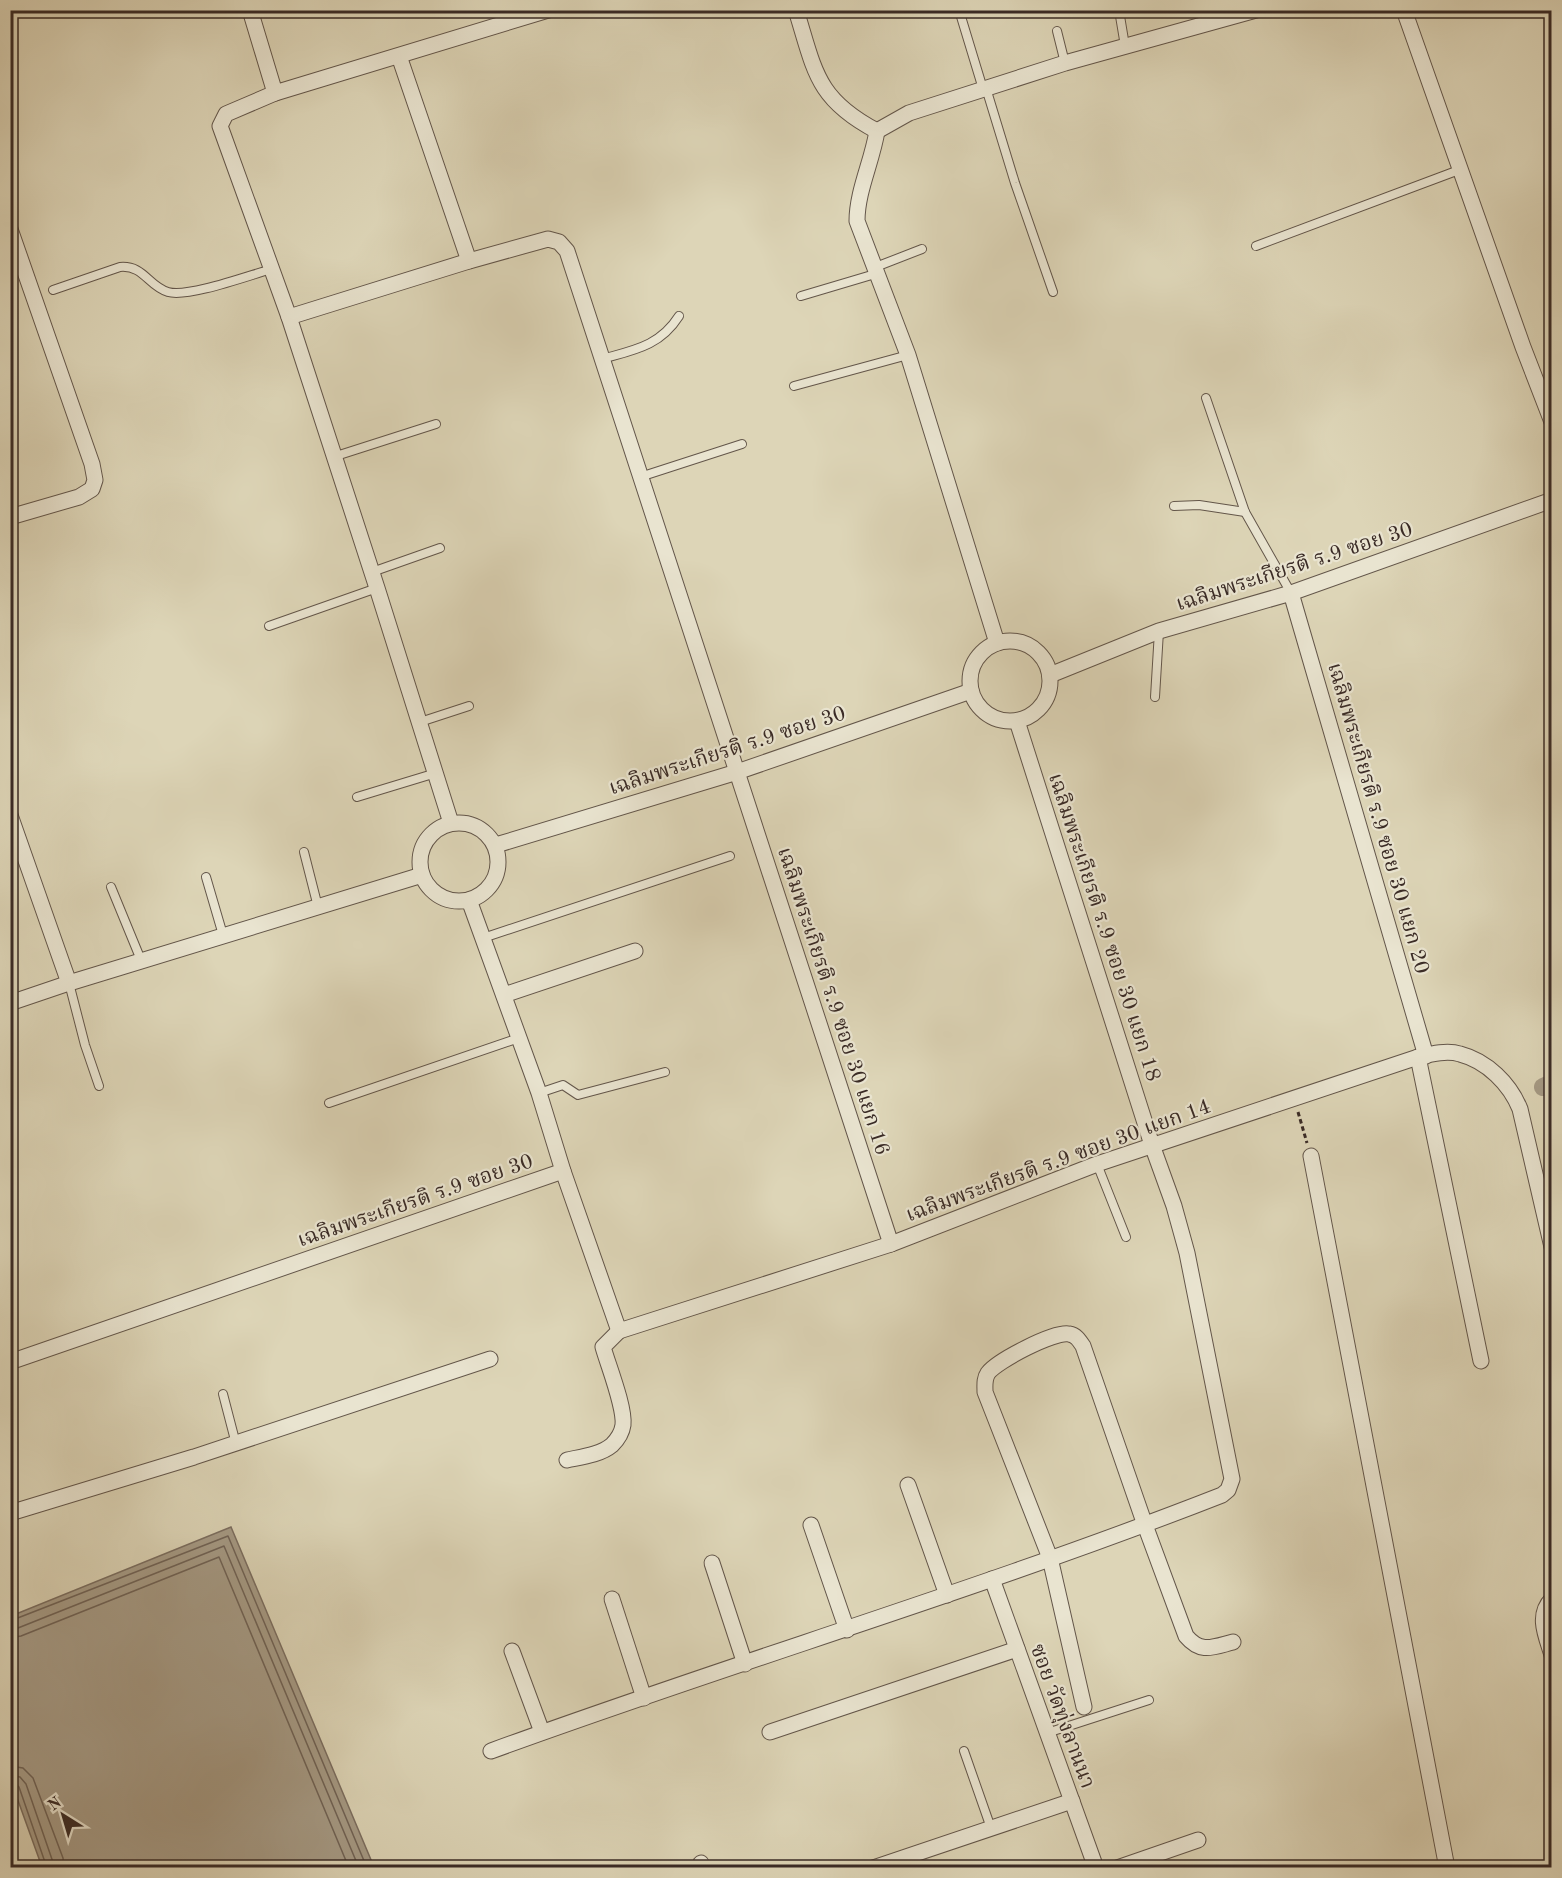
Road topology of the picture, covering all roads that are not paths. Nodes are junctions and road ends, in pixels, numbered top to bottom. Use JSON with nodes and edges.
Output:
{"nodes":[{"id":1,"x":250,"y":10,"type":"edge"},
{"id":2,"x":548,"y":10,"type":"edge"},
{"id":3,"x":796,"y":10,"type":"edge"},
{"id":4,"x":959,"y":10,"type":"edge"},
{"id":5,"x":1119,"y":10,"type":"edge"},
{"id":6,"x":1256,"y":10,"type":"edge"},
{"id":7,"x":1404,"y":10,"type":"edge"},
{"id":8,"x":1057,"y":31,"type":"dead end"},
{"id":9,"x":1125,"y":46,"type":"junction"},
{"id":10,"x":399,"y":56,"type":"junction"},
{"id":11,"x":1065,"y":63,"type":"junction"},
{"id":12,"x":985,"y":89,"type":"junction"},
{"id":13,"x":275,"y":93,"type":"junction"},
{"id":14,"x":877,"y":131,"type":"junction"},
{"id":15,"x":1459,"y":170,"type":"junction"},
{"id":16,"x":10,"y":229,"type":"edge"},
{"id":17,"x":1256,"y":246,"type":"dead end"},
{"id":18,"x":922,"y":249,"type":"dead end"},
{"id":19,"x":469,"y":261,"type":"junction"},
{"id":20,"x":272,"y":269,"type":"junction"},
{"id":21,"x":874,"y":271,"type":"junction"},
{"id":22,"x":53,"y":290,"type":"dead end"},
{"id":23,"x":1053,"y":292,"type":"dead end"},
{"id":24,"x":801,"y":296,"type":"dead end"},
{"id":25,"x":679,"y":316,"type":"dead end"},
{"id":26,"x":289,"y":317,"type":"junction"},
{"id":27,"x":908,"y":355,"type":"junction"},
{"id":28,"x":602,"y":359,"type":"junction"},
{"id":29,"x":794,"y":386,"type":"dead end"},
{"id":30,"x":1206,"y":398,"type":"dead end"},
{"id":31,"x":1551,"y":422,"type":"edge"},
{"id":32,"x":436,"y":424,"type":"dead end"},
{"id":33,"x":742,"y":444,"type":"dead end"},
{"id":34,"x":333,"y":457,"type":"junction"},
{"id":35,"x":640,"y":477,"type":"junction"},
{"id":36,"x":1551,"y":500,"type":"edge"},
{"id":37,"x":1174,"y":506,"type":"dead end"},
{"id":38,"x":1245,"y":512,"type":"junction"},
{"id":39,"x":13,"y":514,"type":"edge"},
{"id":40,"x":440,"y":548,"type":"dead end"},
{"id":41,"x":372,"y":572,"type":"junction"},
{"id":42,"x":377,"y":588,"type":"junction"},
{"id":43,"x":1291,"y":593,"type":"junction"},
{"id":44,"x":269,"y":626,"type":"dead end"},
{"id":45,"x":1159,"y":631,"type":"junction"},
{"id":46,"x":997,"y":643,"type":"junction"},
{"id":47,"x":1050,"y":675,"type":"junction"},
{"id":48,"x":971,"y":691,"type":"junction"},
{"id":49,"x":1155,"y":697,"type":"dead end"},
{"id":50,"x":469,"y":706,"type":"dead end"},
{"id":51,"x":1017,"y":721,"type":"junction"},
{"id":52,"x":420,"y":722,"type":"junction"},
{"id":53,"x":736,"y":772,"type":"junction"},
{"id":54,"x":436,"y":774,"type":"junction"},
{"id":55,"x":357,"y":797,"type":"dead end"},
{"id":56,"x":10,"y":815,"type":"edge"},
{"id":57,"x":451,"y":824,"type":"junction"},
{"id":58,"x":495,"y":845,"type":"junction"},
{"id":59,"x":304,"y":852,"type":"dead end"},
{"id":60,"x":730,"y":856,"type":"dead end"},
{"id":61,"x":422,"y":875,"type":"junction"},
{"id":62,"x":206,"y":877,"type":"dead end"},
{"id":63,"x":111,"y":887,"type":"dead end"},
{"id":64,"x":469,"y":900,"type":"junction"},
{"id":65,"x":318,"y":907,"type":"junction"},
{"id":66,"x":223,"y":935,"type":"junction"},
{"id":67,"x":483,"y":938,"type":"junction"},
{"id":68,"x":635,"y":951,"type":"dead end"},
{"id":69,"x":141,"y":960,"type":"junction"},
{"id":70,"x":69,"y":983,"type":"junction"},
{"id":71,"x":504,"y":995,"type":"junction"},
{"id":72,"x":10,"y":1003,"type":"edge"},
{"id":73,"x":519,"y":1038,"type":"junction"},
{"id":74,"x":1422,"y":1056,"type":"junction"},
{"id":75,"x":665,"y":1072,"type":"dead end"},
{"id":76,"x":99,"y":1086,"type":"dead end"},
{"id":77,"x":539,"y":1093,"type":"junction"},
{"id":78,"x":329,"y":1103,"type":"dead end"},
{"id":79,"x":1152,"y":1145,"type":"junction"},
{"id":80,"x":1311,"y":1156,"type":"road end"},
{"id":81,"x":1096,"y":1164,"type":"junction"},
{"id":82,"x":563,"y":1171,"type":"junction"},
{"id":83,"x":1547,"y":1203,"type":"edge"},
{"id":84,"x":1126,"y":1237,"type":"dead end"},
{"id":85,"x":891,"y":1244,"type":"junction"},
{"id":86,"x":1551,"y":1247,"type":"edge"},
{"id":87,"x":618,"y":1330,"type":"junction"},
{"id":88,"x":490,"y":1359,"type":"dead end"},
{"id":89,"x":1480,"y":1361,"type":"dead end"},
{"id":90,"x":10,"y":1362,"type":"edge"},
{"id":91,"x":223,"y":1394,"type":"dead end"},
{"id":92,"x":236,"y":1444,"type":"junction"},
{"id":93,"x":567,"y":1460,"type":"dead end"},
{"id":94,"x":908,"y":1485,"type":"dead end"},
{"id":95,"x":10,"y":1513,"type":"edge"},
{"id":96,"x":811,"y":1525,"type":"dead end"},
{"id":97,"x":1145,"y":1525,"type":"junction"},
{"id":98,"x":1050,"y":1558,"type":"junction"},
{"id":99,"x":712,"y":1563,"type":"dead end"},
{"id":100,"x":992,"y":1579,"type":"junction"},
{"id":101,"x":947,"y":1595,"type":"junction"},
{"id":102,"x":612,"y":1599,"type":"dead end"},
{"id":103,"x":1551,"y":1599,"type":"edge"},
{"id":104,"x":847,"y":1629,"type":"junction"},
{"id":105,"x":1233,"y":1642,"type":"dead end"},
{"id":106,"x":1017,"y":1649,"type":"junction"},
{"id":107,"x":512,"y":1651,"type":"dead end"},
{"id":108,"x":1551,"y":1655,"type":"edge"},
{"id":109,"x":745,"y":1664,"type":"junction"},
{"id":110,"x":644,"y":1698,"type":"junction"},
{"id":111,"x":1149,"y":1700,"type":"dead end"},
{"id":112,"x":1084,"y":1707,"type":"dead end"},
{"id":113,"x":542,"y":1732,"type":"junction"},
{"id":114,"x":770,"y":1732,"type":"dead end"},
{"id":115,"x":1047,"y":1733,"type":"junction"},
{"id":116,"x":491,"y":1751,"type":"dead end"},
{"id":117,"x":964,"y":1751,"type":"dead end"},
{"id":118,"x":1072,"y":1801,"type":"junction"},
{"id":119,"x":991,"y":1828,"type":"junction"},
{"id":120,"x":1198,"y":1840,"type":"dead end"},
{"id":121,"x":873,"y":1868,"type":"edge"},
{"id":122,"x":1096,"y":1868,"type":"edge"},
{"id":123,"x":1117,"y":1868,"type":"edge"},
{"id":124,"x":1447,"y":1868,"type":"edge"}],
"edges":[{"from":1,"to":13,"type":"street"},
{"from":2,"to":10,"type":"street"},
{"from":3,"to":14,"type":"street"},
{"from":4,"to":12,"type":"lane"},
{"from":5,"to":9,"type":"lane"},
{"from":6,"to":9,"type":"street"},
{"from":7,"to":15,"type":"street"},
{"from":8,"to":11,"type":"lane"},
{"from":9,"to":11,"type":"street"},
{"from":10,"to":13,"type":"street"},
{"from":10,"to":19,"type":"street"},
{"from":11,"to":12,"type":"street"},
{"from":12,"to":14,"type":"street"},
{"from":12,"to":23,"type":"lane"},
{"from":13,"to":20,"type":"street"},
{"from":14,"to":21,"type":"street"},
{"from":15,"to":17,"type":"lane"},
{"from":15,"to":31,"type":"street"},
{"from":16,"to":39,"type":"street"},
{"from":18,"to":21,"type":"lane"},
{"from":19,"to":26,"type":"street"},
{"from":19,"to":28,"type":"street","name":"เฉลิมพระเกียรติ ร.9 ซอย 30 แยก 16"},
{"from":20,"to":22,"type":"lane"},
{"from":20,"to":26,"type":"street"},
{"from":21,"to":24,"type":"lane"},
{"from":21,"to":27,"type":"street"},
{"from":25,"to":28,"type":"lane"},
{"from":26,"to":34,"type":"street"},
{"from":27,"to":29,"type":"lane"},
{"from":27,"to":46,"type":"street"},
{"from":28,"to":35,"type":"street","name":"เฉลิมพระเกียรติ ร.9 ซอย 30 แยก 16"},
{"from":30,"to":38,"type":"lane"},
{"from":32,"to":34,"type":"lane"},
{"from":33,"to":35,"type":"lane"},
{"from":34,"to":41,"type":"street"},
{"from":35,"to":53,"type":"street","name":"เฉลิมพระเกียรติ ร.9 ซอย 30 แยก 16"},
{"from":36,"to":43,"type":"street","name":"เฉลิมพระเกียรติ ร.9 ซอย 30"},
{"from":37,"to":38,"type":"lane"},
{"from":38,"to":43,"type":"lane"},
{"from":40,"to":41,"type":"lane"},
{"from":41,"to":42,"type":"street"},
{"from":42,"to":44,"type":"lane"},
{"from":42,"to":52,"type":"street"},
{"from":43,"to":45,"type":"street","name":"เฉลิมพระเกียรติ ร.9 ซอย 30"},
{"from":43,"to":74,"type":"street","name":"เฉลิมพระเกียรติ ร.9 ซอย 30 แยก 20"},
{"from":45,"to":47,"type":"street","name":"เฉลิมพระเกียรติ ร.9 ซอย 30"},
{"from":45,"to":49,"type":"lane"},
{"from":46,"to":47,"type":"street"},
{"from":46,"to":48,"type":"street"},
{"from":47,"to":51,"type":"street"},
{"from":48,"to":51,"type":"street"},
{"from":48,"to":53,"type":"street","name":"เฉลิมพระเกียรติ ร.9 ซอย 30"},
{"from":50,"to":52,"type":"lane"},
{"from":51,"to":79,"type":"street","name":"เฉลิมพระเกียรติ ร.9 ซอย 30 แยก 18"},
{"from":52,"to":54,"type":"street"},
{"from":53,"to":58,"type":"street","name":"เฉลิมพระเกียรติ ร.9 ซอย 30"},
{"from":53,"to":85,"type":"street","name":"เฉลิมพระเกียรติ ร.9 ซอย 30 แยก 16"},
{"from":54,"to":55,"type":"lane"},
{"from":54,"to":57,"type":"street"},
{"from":56,"to":70,"type":"street"},
{"from":57,"to":58,"type":"street"},
{"from":57,"to":61,"type":"street"},
{"from":58,"to":64,"type":"street"},
{"from":59,"to":65,"type":"lane"},
{"from":60,"to":67,"type":"lane"},
{"from":61,"to":64,"type":"street"},
{"from":61,"to":65,"type":"street"},
{"from":62,"to":66,"type":"lane"},
{"from":63,"to":69,"type":"lane"},
{"from":64,"to":67,"type":"street","name":"เฉลิมพระเกียรติ ร.9 ซอย 30"},
{"from":65,"to":66,"type":"street"},
{"from":66,"to":69,"type":"street"},
{"from":67,"to":71,"type":"street","name":"เฉลิมพระเกียรติ ร.9 ซอย 30"},
{"from":68,"to":71,"type":"street"},
{"from":69,"to":70,"type":"street"},
{"from":70,"to":72,"type":"street"},
{"from":70,"to":76,"type":"lane"},
{"from":71,"to":73,"type":"street","name":"เฉลิมพระเกียรติ ร.9 ซอย 30"},
{"from":73,"to":77,"type":"street","name":"เฉลิมพระเกียรติ ร.9 ซอย 30"},
{"from":73,"to":78,"type":"lane"},
{"from":74,"to":79,"type":"street","name":"เฉลิมพระเกียรติ ร.9 ซอย 30 แยก 14"},
{"from":74,"to":83,"type":"street","name":"เฉลิมพระเกียรติ ร.9 ซอย 30 แยก 14"},
{"from":74,"to":89,"type":"street","name":"เฉลิมพระเกียรติ ร.9 ซอย 30 แยก 20"},
{"from":75,"to":77,"type":"lane"},
{"from":77,"to":82,"type":"street","name":"เฉลิมพระเกียรติ ร.9 ซอย 30"},
{"from":79,"to":81,"type":"street","name":"เฉลิมพระเกียรติ ร.9 ซอย 30 แยก 14"},
{"from":79,"to":97,"type":"street","name":"เฉลิมพระเกียรติ ร.9 ซอย 30 แยก 18"},
{"from":80,"to":124,"type":"street"},
{"from":81,"to":84,"type":"lane"},
{"from":81,"to":85,"type":"street","name":"เฉลิมพระเกียรติ ร.9 ซอย 30 แยก 14"},
{"from":82,"to":87,"type":"street"},
{"from":82,"to":90,"type":"street","name":"เฉลิมพระเกียรติ ร.9 ซอย 30"},
{"from":83,"to":86,"type":"street","name":"เฉลิมพระเกียรติ ร.9 ซอย 30 แยก 14"},
{"from":85,"to":87,"type":"street","name":"เฉลิมพระเกียรติ ร.9 ซอย 30 แยก 14"},
{"from":87,"to":93,"type":"street"},
{"from":88,"to":92,"type":"street"},
{"from":91,"to":92,"type":"lane"},
{"from":92,"to":95,"type":"street"},
{"from":94,"to":101,"type":"street"},
{"from":96,"to":104,"type":"street"},
{"from":97,"to":98,"type":"street","name":"เฉลิมพระเกียรติ ร.9 ซอย 30 แยก 18"},
{"from":97,"to":98,"type":"street"},
{"from":97,"to":105,"type":"street"},
{"from":98,"to":100,"type":"street","name":"เฉลิมพระเกียรติ ร.9 ซอย 30 แยก 18"},
{"from":98,"to":112,"type":"street"},
{"from":99,"to":109,"type":"street"},
{"from":100,"to":101,"type":"street","name":"เฉลิมพระเกียรติ ร.9 ซอย 30 แยก 18"},
{"from":100,"to":106,"type":"street","name":"ซอย วัดทุ่งลานนา"},
{"from":101,"to":104,"type":"street","name":"เฉลิมพระเกียรติ ร.9 ซอย 30 แยก 18"},
{"from":102,"to":110,"type":"street"},
{"from":103,"to":108,"type":"street"},
{"from":104,"to":109,"type":"street","name":"เฉลิมพระเกียรติ ร.9 ซอย 30 แยก 18"},
{"from":106,"to":114,"type":"street"},
{"from":106,"to":115,"type":"street","name":"ซอย วัดทุ่งลานนา"},
{"from":107,"to":113,"type":"street"},
{"from":109,"to":110,"type":"street","name":"เฉลิมพระเกียรติ ร.9 ซอย 30 แยก 18"},
{"from":110,"to":113,"type":"street","name":"เฉลิมพระเกียรติ ร.9 ซอย 30 แยก 18"},
{"from":111,"to":115,"type":"lane"},
{"from":113,"to":116,"type":"street","name":"เฉลิมพระเกียรติ ร.9 ซอย 30 แยก 18"},
{"from":115,"to":118,"type":"street","name":"ซอย วัดทุ่งลานนา"},
{"from":117,"to":119,"type":"lane"},
{"from":118,"to":119,"type":"street"},
{"from":118,"to":122,"type":"street","name":"ซอย วัดทุ่งลานนา"},
{"from":119,"to":121,"type":"street"},
{"from":120,"to":123,"type":"street"}]}
